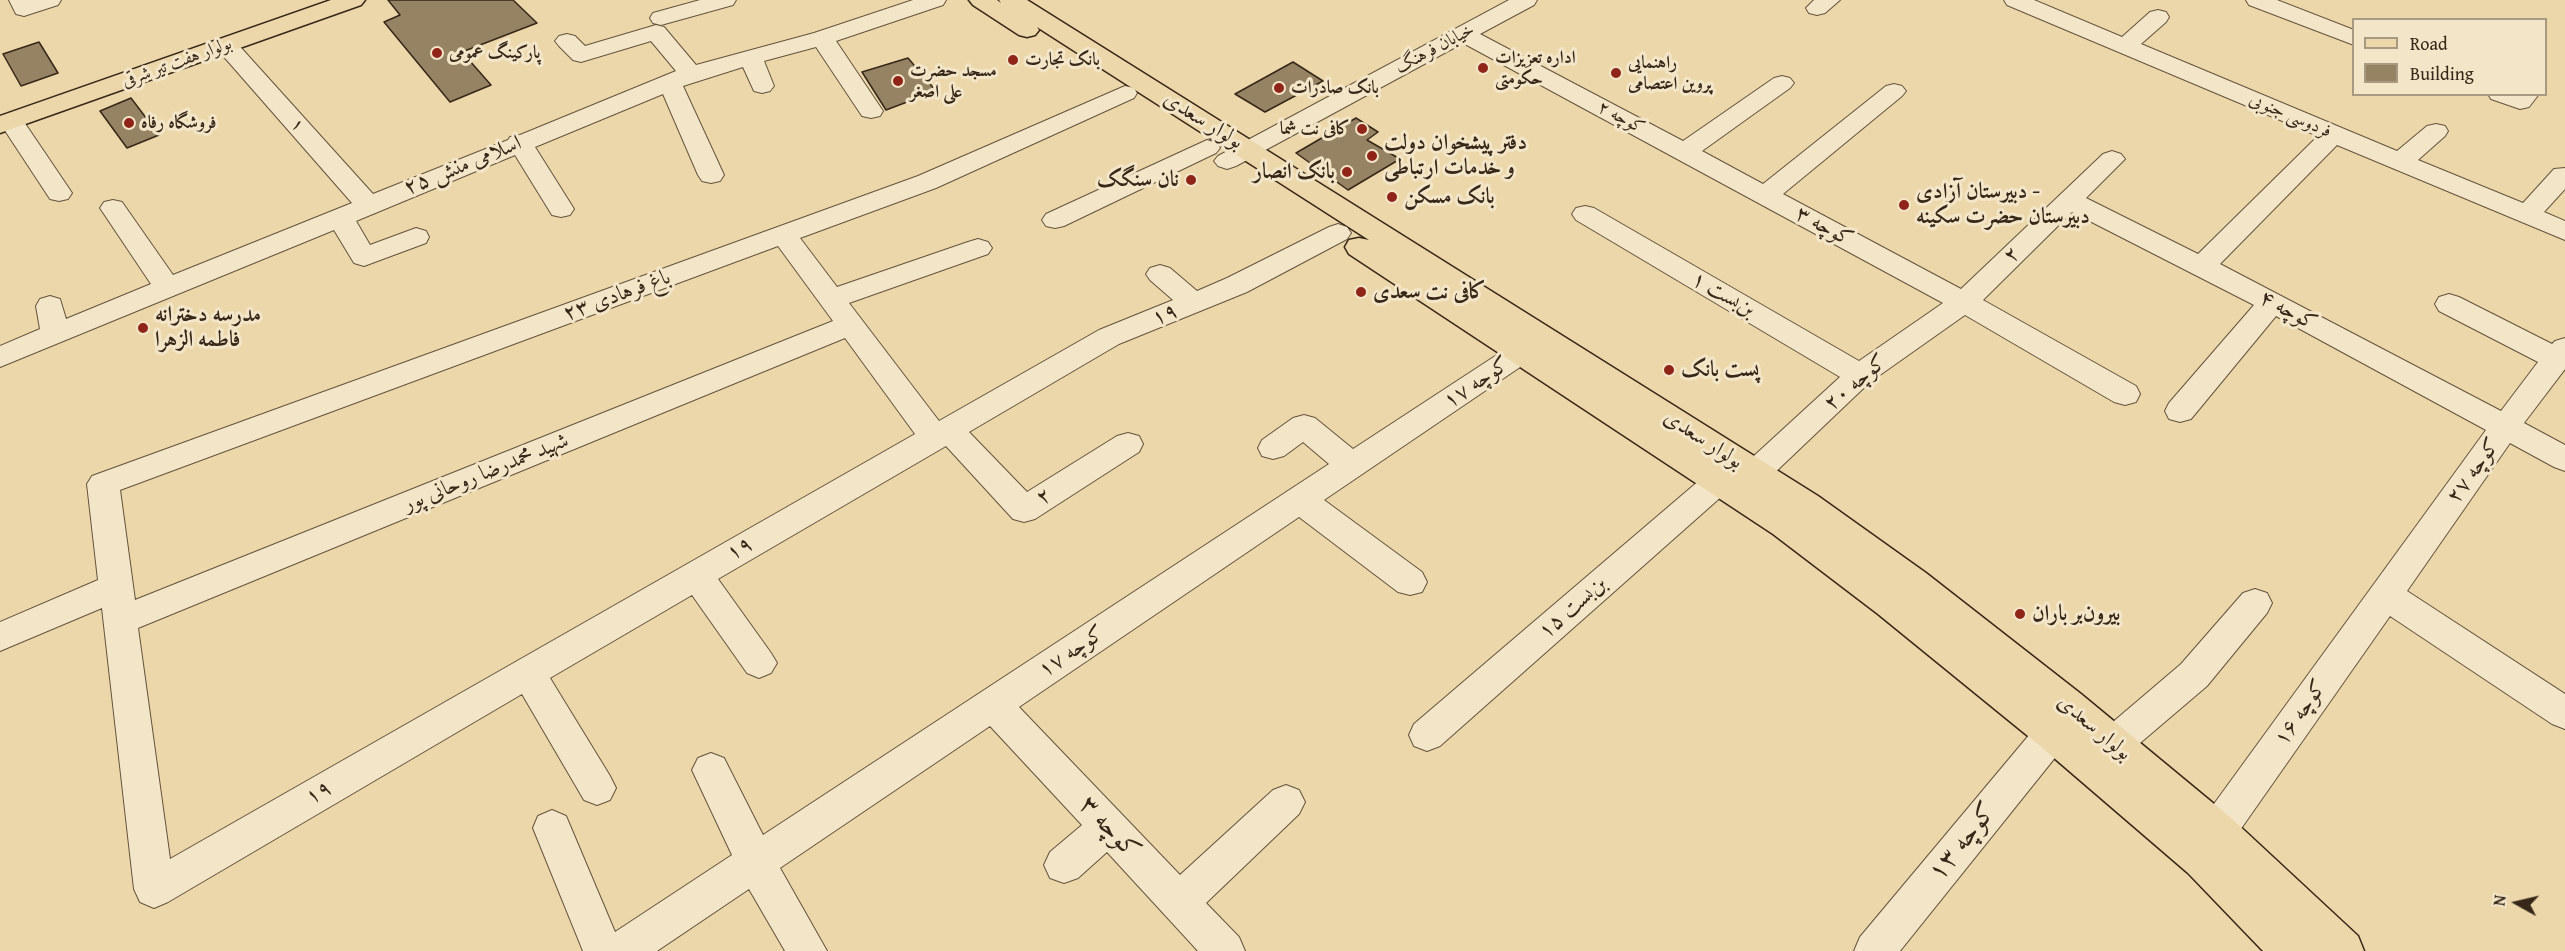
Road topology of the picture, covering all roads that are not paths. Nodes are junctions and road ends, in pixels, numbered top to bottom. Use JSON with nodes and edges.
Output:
{"nodes":[{"id":1,"x":50,"y":0,"type":"edge"},
{"id":2,"x":324,"y":0,"type":"edge"},
{"id":3,"x":353,"y":0,"type":"edge"},
{"id":4,"x":725,"y":0,"type":"edge"},
{"id":5,"x":935,"y":0,"type":"edge"},
{"id":6,"x":981,"y":0,"type":"edge"},
{"id":7,"x":1011,"y":0,"type":"edge"},
{"id":8,"x":1526,"y":0,"type":"edge"},
{"id":9,"x":2015,"y":0,"type":"edge"},
{"id":10,"x":2256,"y":0,"type":"edge"},
{"id":11,"x":22,"y":4,"type":"edge"},
{"id":12,"x":2158,"y":17,"type":"dead end"},
{"id":13,"x":661,"y":18,"type":"dead end"},
{"id":14,"x":1463,"y":34,"type":"junction"},
{"id":15,"x":2352,"y":37,"type":"edge"},
{"id":16,"x":822,"y":38,"type":"junction"},
{"id":17,"x":567,"y":41,"type":"dead end"},
{"id":18,"x":226,"y":45,"type":"junction"},
{"id":19,"x":2125,"y":46,"type":"junction"},
{"id":20,"x":751,"y":57,"type":"junction"},
{"id":21,"x":680,"y":78,"type":"junction"},
{"id":22,"x":1782,"y":83,"type":"dead end"},
{"id":23,"x":762,"y":86,"type":"dead end"},
{"id":24,"x":1894,"y":91,"type":"dead end"},
{"id":25,"x":1125,"y":93,"type":"junction"},
{"id":26,"x":871,"y":111,"type":"dead end"},
{"id":27,"x":4,"y":119,"type":"edge"},
{"id":28,"x":2436,"y":131,"type":"dead end"},
{"id":29,"x":2334,"y":134,"type":"junction"},
{"id":30,"x":519,"y":142,"type":"junction"},
{"id":31,"x":1684,"y":152,"type":"junction"},
{"id":32,"x":1228,"y":153,"type":"junction"},
{"id":33,"x":2112,"y":159,"type":"dead end"},
{"id":34,"x":2400,"y":162,"type":"junction"},
{"id":35,"x":711,"y":175,"type":"dead end"},
{"id":36,"x":2563,"y":175,"type":"dead end"},
{"id":37,"x":59,"y":193,"type":"dead end"},
{"id":38,"x":1765,"y":195,"type":"junction"},
{"id":39,"x":2069,"y":200,"type":"junction"},
{"id":40,"x":368,"y":205,"type":"junction"},
{"id":41,"x":113,"y":208,"type":"dead end"},
{"id":42,"x":561,"y":209,"type":"dead end"},
{"id":43,"x":1585,"y":214,"type":"dead end"},
{"id":44,"x":2527,"y":215,"type":"junction"},
{"id":45,"x":339,"y":216,"type":"junction"},
{"id":46,"x":1055,"y":220,"type":"dead end"},
{"id":47,"x":2565,"y":231,"type":"edge"},
{"id":48,"x":1338,"y":233,"type":"junction"},
{"id":49,"x":784,"y":235,"type":"junction"},
{"id":50,"x":416,"y":237,"type":"dead end"},
{"id":51,"x":978,"y":248,"type":"dead end"},
{"id":52,"x":2201,"y":267,"type":"junction"},
{"id":53,"x":1160,"y":274,"type":"dead end"},
{"id":54,"x":167,"y":287,"type":"junction"},
{"id":55,"x":831,"y":299,"type":"junction"},
{"id":56,"x":1964,"y":302,"type":"junction"},
{"id":57,"x":2272,"y":302,"type":"junction"},
{"id":58,"x":1194,"y":303,"type":"junction"},
{"id":59,"x":2449,"y":304,"type":"dead end"},
{"id":60,"x":50,"y":306,"type":"dead end"},
{"id":61,"x":851,"y":326,"type":"junction"},
{"id":62,"x":55,"y":334,"type":"junction"},
{"id":63,"x":1522,"y":352,"type":"junction"},
{"id":64,"x":2562,"y":355,"type":"edge"},
{"id":65,"x":0,"y":357,"type":"edge"},
{"id":66,"x":1860,"y":375,"type":"junction"},
{"id":67,"x":2125,"y":394,"type":"dead end"},
{"id":68,"x":2180,"y":411,"type":"dead end"},
{"id":69,"x":2505,"y":427,"type":"junction"},
{"id":70,"x":941,"y":433,"type":"junction"},
{"id":71,"x":1128,"y":444,"type":"dead end"},
{"id":72,"x":1273,"y":448,"type":"dead end"},
{"id":73,"x":2565,"y":459,"type":"edge"},
{"id":74,"x":1352,"y":466,"type":"junction"},
{"id":75,"x":1755,"y":473,"type":"junction"},
{"id":76,"x":1719,"y":481,"type":"junction"},
{"id":77,"x":1300,"y":500,"type":"junction"},
{"id":78,"x":696,"y":575,"type":"junction"},
{"id":79,"x":1410,"y":582,"type":"dead end"},
{"id":80,"x":116,"y":587,"type":"junction"},
{"id":81,"x":2385,"y":595,"type":"junction"},
{"id":82,"x":2255,"y":603,"type":"dead end"},
{"id":83,"x":120,"y":621,"type":"junction"},
{"id":84,"x":0,"y":637,"type":"edge"},
{"id":85,"x":759,"y":663,"type":"dead end"},
{"id":86,"x":528,"y":672,"type":"junction"},
{"id":87,"x":994,"y":705,"type":"junction"},
{"id":88,"x":2565,"y":713,"type":"edge"},
{"id":89,"x":2053,"y":733,"type":"junction"},
{"id":90,"x":1427,"y":735,"type":"dead end"},
{"id":91,"x":2113,"y":744,"type":"junction"},
{"id":92,"x":711,"y":770,"type":"dead end"},
{"id":93,"x":597,"y":788,"type":"dead end"},
{"id":94,"x":1286,"y":802,"type":"dead end"},
{"id":95,"x":1108,"y":826,"type":"junction"},
{"id":96,"x":552,"y":828,"type":"dead end"},
{"id":97,"x":2217,"y":831,"type":"junction"},
{"id":98,"x":756,"y":863,"type":"junction"},
{"id":99,"x":1064,"y":865,"type":"dead end"},
{"id":100,"x":1179,"y":902,"type":"junction"},
{"id":101,"x":603,"y":951,"type":"edge"},
{"id":102,"x":622,"y":951,"type":"edge"},
{"id":103,"x":807,"y":951,"type":"edge"},
{"id":104,"x":1225,"y":951,"type":"edge"},
{"id":105,"x":1874,"y":951,"type":"edge"},
{"id":106,"x":2293,"y":951,"type":"edge"},
{"id":107,"x":2343,"y":951,"type":"edge"}],
"edges":[{"from":1,"to":11,"type":"street"},
{"from":2,"to":27,"type":"main road","name":"بولوار هفت تیر شرقی"},
{"from":3,"to":18,"type":"main road","name":"بولوار هفت تیر شرقی"},
{"from":4,"to":13,"type":"street"},
{"from":5,"to":16,"type":"street","name":"اسلامی منش ۲۵"},
{"from":6,"to":25,"type":"main road","name":"بولوار سعدی"},
{"from":7,"to":32,"type":"main road","name":"بولوار سعدی"},
{"from":8,"to":14,"type":"street","name":"خیابان فرهنگ"},
{"from":9,"to":19,"type":"street","name":"فردوسی جنوبی"},
{"from":10,"to":15,"type":"street"},
{"from":12,"to":19,"type":"street"},
{"from":14,"to":31,"type":"street","name":"کوچه ۲"},
{"from":14,"to":32,"type":"street","name":"خیابان فرهنگ"},
{"from":16,"to":20,"type":"street","name":"اسلامی منش ۲۵"},
{"from":16,"to":26,"type":"street"},
{"from":17,"to":21,"type":"street"},
{"from":18,"to":27,"type":"main road","name":"بولوار هفت تیر شرقی"},
{"from":18,"to":40,"type":"street","name":"۱"},
{"from":19,"to":29,"type":"street","name":"فردوسی جنوبی"},
{"from":20,"to":21,"type":"street","name":"اسلامی منش ۲۵"},
{"from":20,"to":23,"type":"street"},
{"from":21,"to":30,"type":"street","name":"اسلامی منش ۲۵"},
{"from":21,"to":35,"type":"street"},
{"from":22,"to":31,"type":"street"},
{"from":24,"to":38,"type":"street"},
{"from":25,"to":32,"type":"main road","name":"بولوار سعدی"},
{"from":25,"to":49,"type":"street","name":"باغ فرهادی ۲۳"},
{"from":27,"to":37,"type":"street"},
{"from":28,"to":34,"type":"street"},
{"from":29,"to":34,"type":"street","name":"فردوسی جنوبی"},
{"from":29,"to":52,"type":"street"},
{"from":30,"to":40,"type":"street","name":"اسلامی منش ۲۵"},
{"from":30,"to":42,"type":"street"},
{"from":31,"to":38,"type":"street","name":"کوچه ۳"},
{"from":32,"to":46,"type":"street","name":"خیابان فرهنگ"},
{"from":32,"to":48,"type":"main road","name":"بولوار سعدی"},
{"from":32,"to":75,"type":"main road","name":"بولوار سعدی"},
{"from":33,"to":39,"type":"street","name":"۲"},
{"from":34,"to":44,"type":"street","name":"فردوسی جنوبی"},
{"from":36,"to":44,"type":"street"},
{"from":38,"to":56,"type":"street","name":"کوچه ۳"},
{"from":39,"to":52,"type":"street","name":"کوچه ۴"},
{"from":39,"to":56,"type":"street","name":"۲"},
{"from":40,"to":45,"type":"street","name":"اسلامی منش ۲۵"},
{"from":41,"to":54,"type":"street"},
{"from":43,"to":66,"type":"street","name":"بن‌بست ۱"},
{"from":44,"to":47,"type":"street","name":"فردوسی جنوبی"},
{"from":45,"to":50,"type":"street"},
{"from":45,"to":54,"type":"street","name":"اسلامی منش ۲۵"},
{"from":48,"to":58,"type":"street","name":"۱۹"},
{"from":48,"to":63,"type":"main road","name":"بولوار سعدی"},
{"from":49,"to":55,"type":"street"},
{"from":49,"to":80,"type":"street","name":"باغ فرهادی ۲۳"},
{"from":51,"to":55,"type":"street"},
{"from":52,"to":57,"type":"street","name":"کوچه ۴"},
{"from":53,"to":58,"type":"street"},
{"from":54,"to":62,"type":"street","name":"اسلامی منش ۲۵"},
{"from":55,"to":61,"type":"street"},
{"from":56,"to":66,"type":"street","name":"کوچه ۲۰"},
{"from":56,"to":67,"type":"street","name":"کوچه ۳"},
{"from":57,"to":68,"type":"street"},
{"from":57,"to":69,"type":"street","name":"کوچه ۴"},
{"from":58,"to":70,"type":"street","name":"۱۹"},
{"from":59,"to":64,"type":"street"},
{"from":60,"to":62,"type":"street"},
{"from":61,"to":70,"type":"street"},
{"from":61,"to":83,"type":"street","name":"شهید محمدرضا روحانی پور"},
{"from":62,"to":65,"type":"street","name":"اسلامی منش ۲۵"},
{"from":63,"to":74,"type":"street","name":"کوچه ۱۷"},
{"from":63,"to":76,"type":"main road","name":"بولوار سعدی"},
{"from":64,"to":69,"type":"street","name":"کوچه ۲۷"},
{"from":66,"to":75,"type":"street","name":"کوچه ۲۰"},
{"from":69,"to":73,"type":"street","name":"کوچه ۴"},
{"from":69,"to":81,"type":"street","name":"کوچه ۲۷"},
{"from":70,"to":71,"type":"street","name":"۲"},
{"from":70,"to":78,"type":"street","name":"۱۹"},
{"from":72,"to":74,"type":"street"},
{"from":74,"to":77,"type":"street","name":"کوچه ۱۷"},
{"from":75,"to":91,"type":"main road","name":"بولوار سعدی"},
{"from":76,"to":89,"type":"main road","name":"بولوار سعدی"},
{"from":76,"to":90,"type":"street","name":"بن‌بست ۱۵"},
{"from":77,"to":79,"type":"street"},
{"from":77,"to":87,"type":"street","name":"کوچه ۱۷"},
{"from":78,"to":85,"type":"street"},
{"from":78,"to":86,"type":"street","name":"۱۹"},
{"from":80,"to":83,"type":"street"},
{"from":80,"to":84,"type":"street"},
{"from":81,"to":88,"type":"street"},
{"from":81,"to":97,"type":"street","name":"کوچه ۱۶"},
{"from":82,"to":91,"type":"street"},
{"from":83,"to":86,"type":"street","name":"۱۹"},
{"from":86,"to":93,"type":"street"},
{"from":87,"to":95,"type":"street","name":"کوچه ۳"},
{"from":87,"to":98,"type":"street","name":"کوچه ۱۷"},
{"from":89,"to":105,"type":"street","name":"کوچه ۱۳"},
{"from":89,"to":106,"type":"main road","name":"بولوار سعدی"},
{"from":91,"to":97,"type":"main road","name":"بولوار سعدی"},
{"from":92,"to":98,"type":"street"},
{"from":94,"to":100,"type":"street"},
{"from":95,"to":99,"type":"street"},
{"from":95,"to":100,"type":"street","name":"کوچه ۳"},
{"from":96,"to":101,"type":"street"},
{"from":97,"to":107,"type":"main road","name":"بولوار سعدی"},
{"from":98,"to":102,"type":"street","name":"کوچه ۱۷"},
{"from":98,"to":103,"type":"street"},
{"from":100,"to":104,"type":"street","name":"کوچه ۳"}]}
